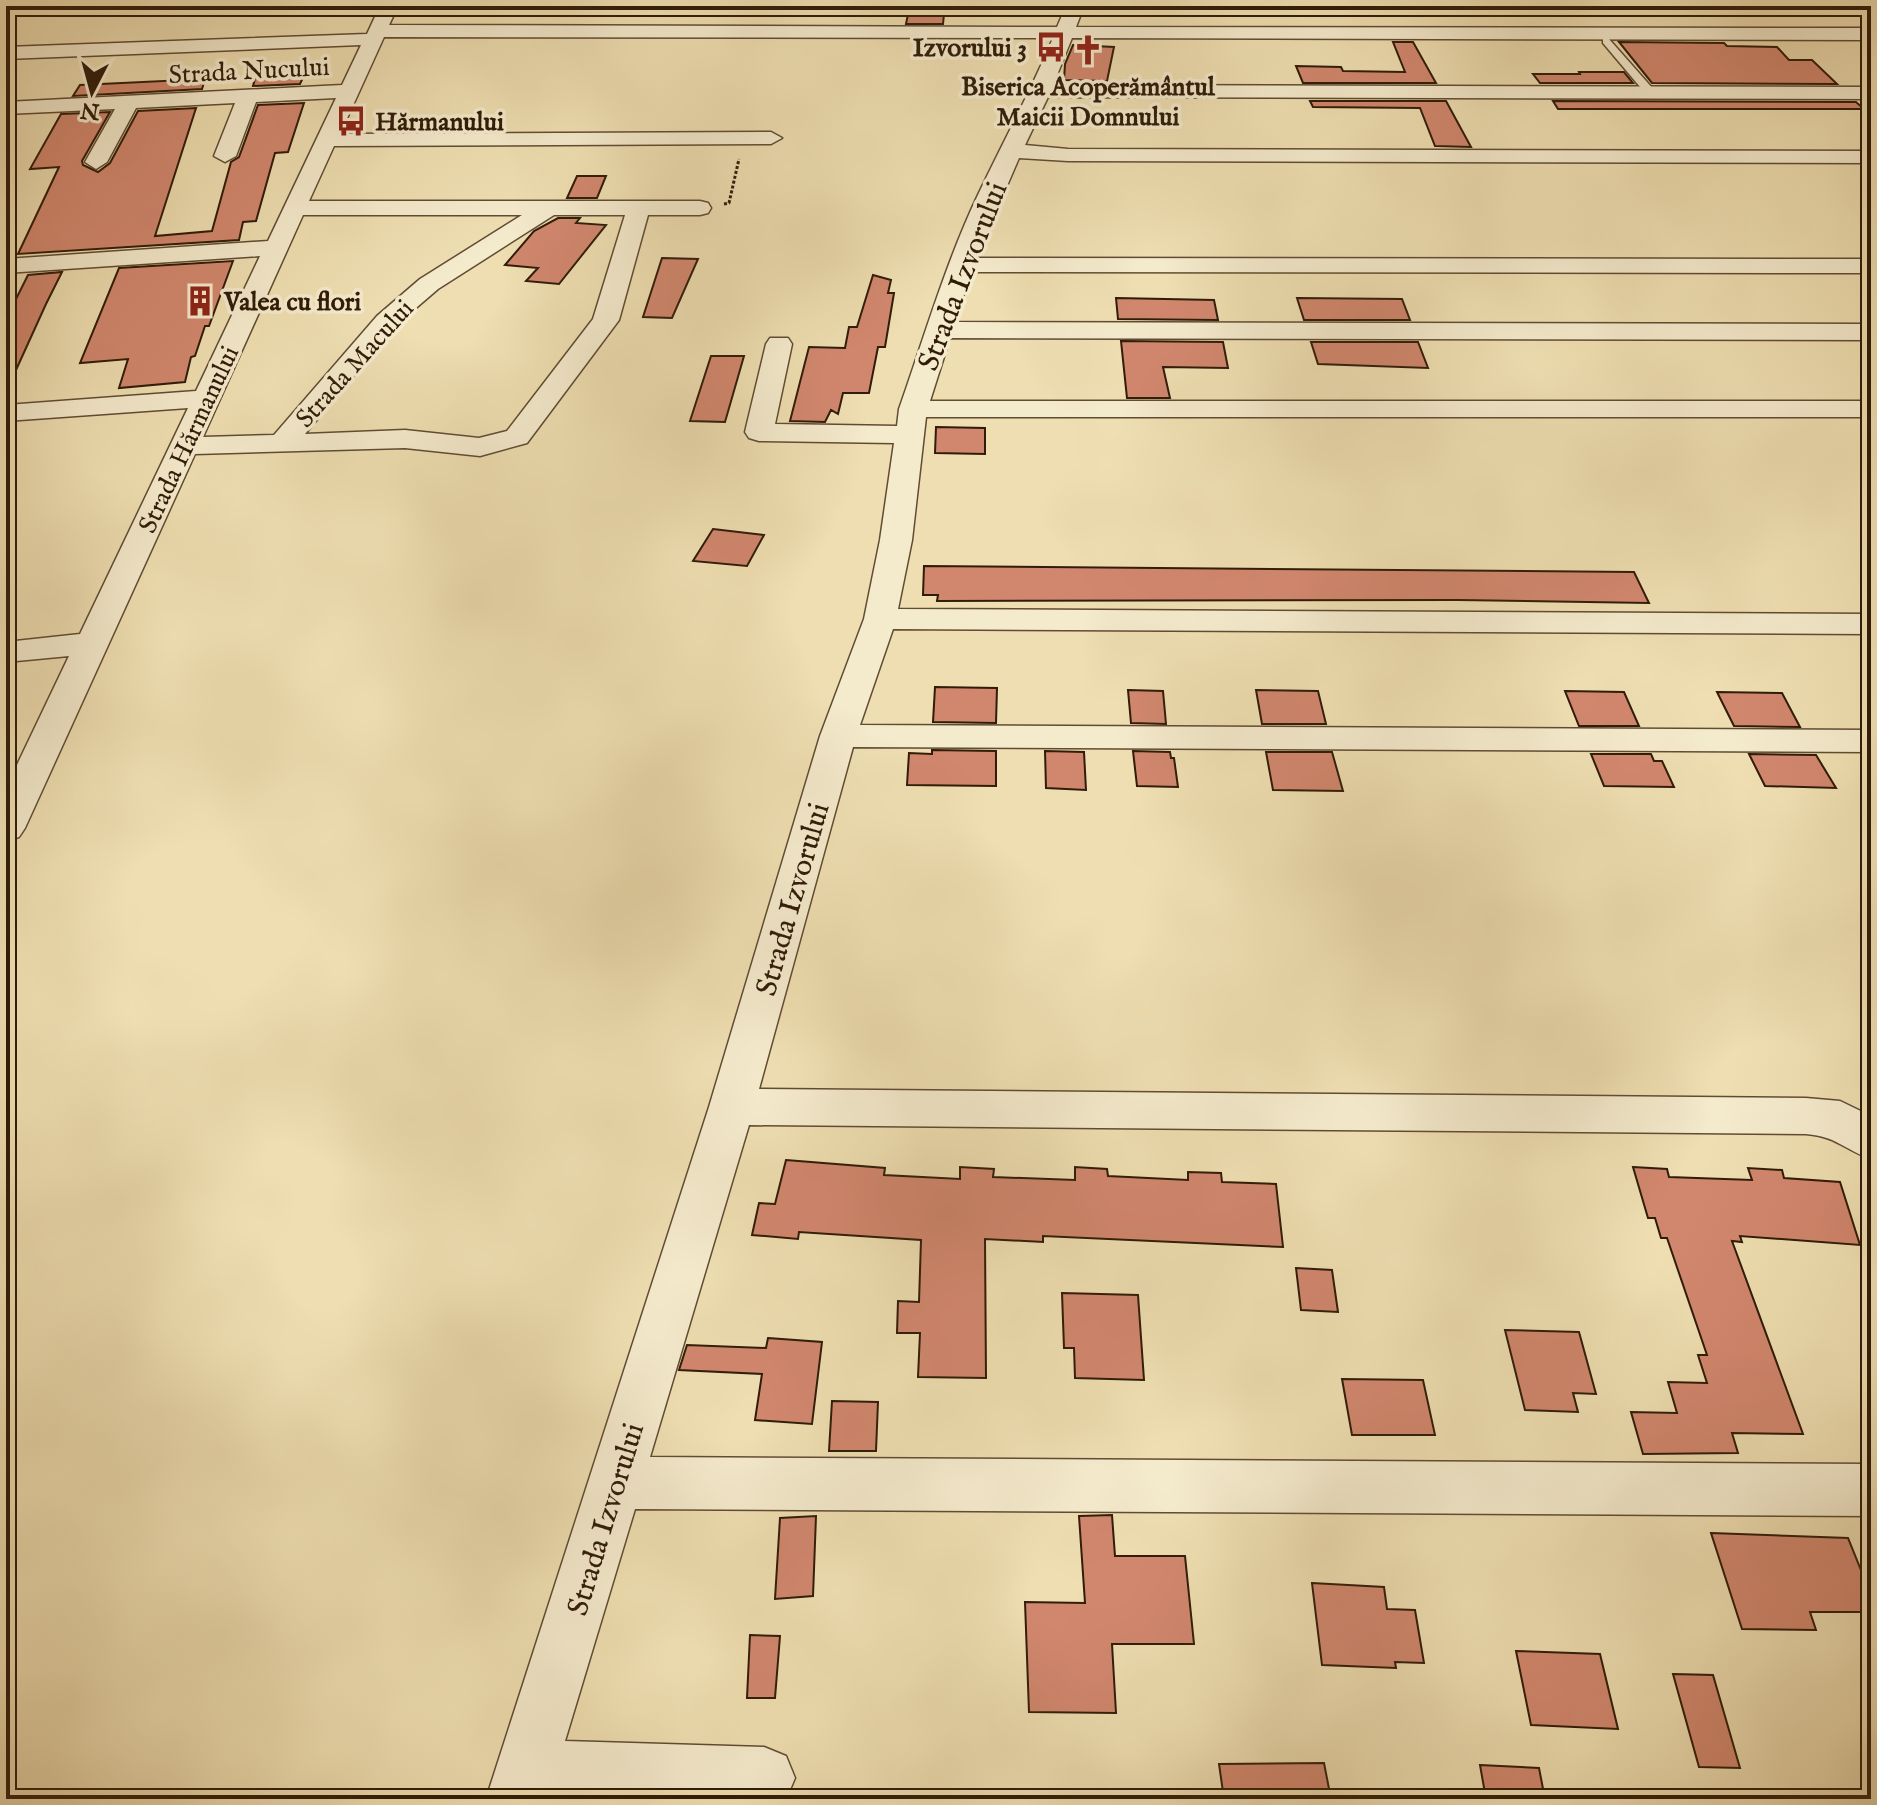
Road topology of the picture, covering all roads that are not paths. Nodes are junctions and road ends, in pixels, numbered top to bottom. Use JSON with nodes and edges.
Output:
{"nodes":[{"id":1,"x":76,"y":6,"type":"edge"},
{"id":2,"x":6,"y":9,"type":"edge"},
{"id":3,"x":1070,"y":19,"type":"edge"},
{"id":4,"x":380,"y":25,"type":"edge"},
{"id":5,"x":1871,"y":34,"type":"edge"},
{"id":6,"x":1606,"y":41,"type":"dead end"},
{"id":7,"x":6,"y":53,"type":"edge"},
{"id":8,"x":350,"y":91,"type":"junction"},
{"id":9,"x":1041,"y":91,"type":"junction"},
{"id":10,"x":1650,"y":92,"type":"junction"},
{"id":11,"x":1871,"y":93,"type":"edge"},
{"id":12,"x":248,"y":96,"type":"junction"},
{"id":13,"x":129,"y":102,"type":"junction"},
{"id":14,"x":6,"y":108,"type":"edge"},
{"id":15,"x":771,"y":138,"type":"dead end"},
{"id":16,"x":327,"y":140,"type":"junction"},
{"id":17,"x":1013,"y":151,"type":"junction"},
{"id":18,"x":225,"y":156,"type":"dead end"},
{"id":19,"x":1871,"y":157,"type":"edge"},
{"id":20,"x":96,"y":162,"type":"dead end"},
{"id":21,"x":293,"y":208,"type":"junction"},
{"id":22,"x":549,"y":208,"type":"junction"},
{"id":23,"x":638,"y":208,"type":"junction"},
{"id":24,"x":700,"y":208,"type":"road end"},
{"id":25,"x":275,"y":248,"type":"junction"},
{"id":26,"x":961,"y":265,"type":"junction"},
{"id":27,"x":6,"y":266,"type":"edge"},
{"id":28,"x":1871,"y":266,"type":"edge"},
{"id":29,"x":940,"y":330,"type":"junction"},
{"id":30,"x":1871,"y":332,"type":"edge"},
{"id":31,"x":779,"y":344,"type":"dead end"},
{"id":32,"x":207,"y":398,"type":"junction"},
{"id":33,"x":1871,"y":409,"type":"edge"},
{"id":34,"x":6,"y":413,"type":"edge"},
{"id":35,"x":911,"y":422,"type":"junction"},
{"id":36,"x":282,"y":443,"type":"junction"},
{"id":37,"x":185,"y":446,"type":"junction"},
{"id":38,"x":880,"y":619,"type":"junction"},
{"id":39,"x":1871,"y":624,"type":"edge"},
{"id":40,"x":94,"y":643,"type":"junction"},
{"id":41,"x":6,"y":652,"type":"edge"},
{"id":42,"x":838,"y":736,"type":"junction"},
{"id":43,"x":1871,"y":741,"type":"edge"},
{"id":44,"x":6,"y":828,"type":"edge"},
{"id":45,"x":732,"y":1107,"type":"junction"},
{"id":46,"x":1871,"y":1140,"type":"edge"},
{"id":47,"x":617,"y":1483,"type":"junction"},
{"id":48,"x":1871,"y":1490,"type":"edge"},
{"id":49,"x":764,"y":1778,"type":"dead end"},
{"id":50,"x":521,"y":1785,"type":"edge"}],
"edges":[{"from":1,"to":2,"type":"street"},
{"from":3,"to":4,"type":"street"},
{"from":3,"to":5,"type":"street"},
{"from":3,"to":9,"type":"street","name":"Strada Izvorului"},
{"from":4,"to":7,"type":"street"},
{"from":4,"to":8,"type":"street","name":"Strada Hărmanului"},
{"from":6,"to":10,"type":"lane"},
{"from":8,"to":12,"type":"street","name":"Strada Nucului"},
{"from":8,"to":16,"type":"street","name":"Strada Hărmanului"},
{"from":9,"to":10,"type":"street"},
{"from":9,"to":17,"type":"street","name":"Strada Izvorului"},
{"from":10,"to":11,"type":"street"},
{"from":12,"to":13,"type":"street","name":"Strada Nucului"},
{"from":12,"to":18,"type":"street"},
{"from":13,"to":14,"type":"street","name":"Strada Nucului"},
{"from":13,"to":20,"type":"street"},
{"from":15,"to":16,"type":"street"},
{"from":16,"to":21,"type":"street","name":"Strada Hărmanului"},
{"from":17,"to":19,"type":"street"},
{"from":17,"to":26,"type":"street","name":"Strada Izvorului"},
{"from":21,"to":22,"type":"street"},
{"from":21,"to":25,"type":"street","name":"Strada Hărmanului"},
{"from":22,"to":23,"type":"street"},
{"from":22,"to":36,"type":"street","name":"Strada Macului"},
{"from":23,"to":24,"type":"street"},
{"from":23,"to":36,"type":"street","name":"Strada Macului"},
{"from":25,"to":27,"type":"street"},
{"from":25,"to":32,"type":"street","name":"Strada Hărmanului"},
{"from":26,"to":28,"type":"street"},
{"from":26,"to":29,"type":"street","name":"Strada Izvorului"},
{"from":29,"to":30,"type":"street"},
{"from":29,"to":35,"type":"street","name":"Strada Izvorului"},
{"from":31,"to":35,"type":"street"},
{"from":32,"to":34,"type":"street"},
{"from":32,"to":37,"type":"street","name":"Strada Hărmanului"},
{"from":33,"to":35,"type":"street"},
{"from":35,"to":38,"type":"street","name":"Strada Izvorului"},
{"from":36,"to":37,"type":"street","name":"Strada Macului"},
{"from":37,"to":40,"type":"street","name":"Strada Hărmanului"},
{"from":38,"to":39,"type":"street"},
{"from":38,"to":42,"type":"street","name":"Strada Izvorului"},
{"from":40,"to":41,"type":"street"},
{"from":40,"to":44,"type":"street","name":"Strada Hărmanului"},
{"from":42,"to":43,"type":"street"},
{"from":42,"to":45,"type":"street","name":"Strada Izvorului"},
{"from":45,"to":46,"type":"street"},
{"from":45,"to":47,"type":"street","name":"Strada Izvorului"},
{"from":47,"to":48,"type":"street"},
{"from":47,"to":50,"type":"street","name":"Strada Izvorului"},
{"from":49,"to":50,"type":"street"}]}
